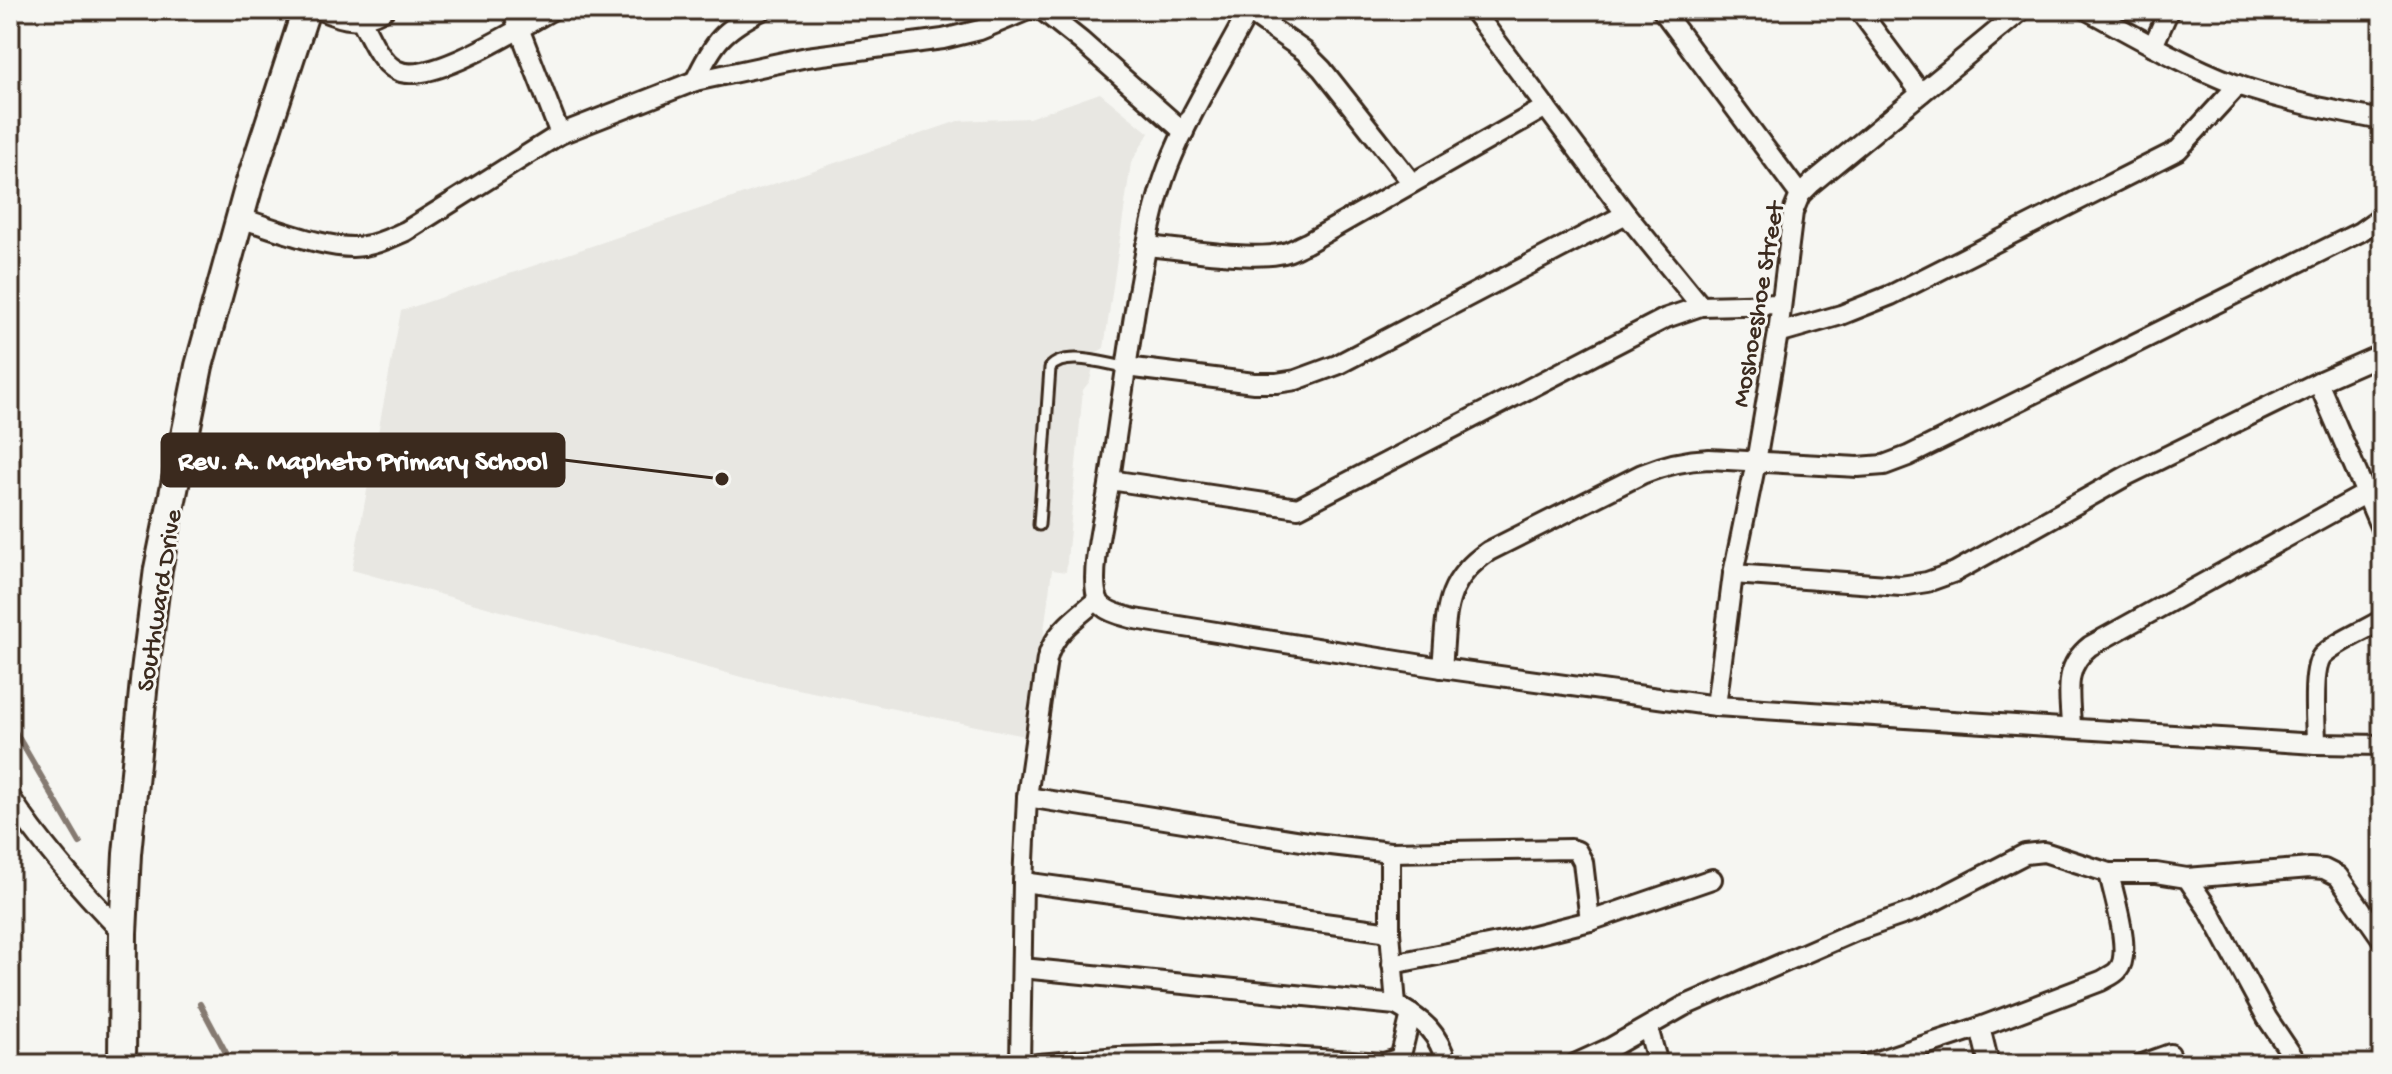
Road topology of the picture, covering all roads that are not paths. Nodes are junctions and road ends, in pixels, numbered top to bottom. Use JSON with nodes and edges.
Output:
{"nodes":[{"id":1,"x":306,"y":10,"type":"edge"},
{"id":2,"x":320,"y":10,"type":"edge"},
{"id":3,"x":384,"y":10,"type":"edge"},
{"id":4,"x":512,"y":10,"type":"edge"},
{"id":5,"x":552,"y":10,"type":"edge"},
{"id":6,"x":762,"y":10,"type":"edge"},
{"id":7,"x":1028,"y":10,"type":"edge"},
{"id":8,"x":1042,"y":10,"type":"edge"},
{"id":9,"x":1473,"y":10,"type":"edge"},
{"id":10,"x":1662,"y":10,"type":"edge"},
{"id":11,"x":1859,"y":10,"type":"edge"},
{"id":12,"x":2022,"y":10,"type":"edge"},
{"id":13,"x":2087,"y":10,"type":"edge"},
{"id":14,"x":2169,"y":10,"type":"edge"},
{"id":15,"x":1248,"y":11,"type":"edge"},
{"id":16,"x":361,"y":20,"type":"junction"},
{"id":17,"x":519,"y":28,"type":"junction"},
{"id":18,"x":2153,"y":46,"type":"junction"},
{"id":19,"x":695,"y":81,"type":"junction"},
{"id":20,"x":2238,"y":85,"type":"junction"},
{"id":21,"x":1921,"y":93,"type":"junction"},
{"id":22,"x":1546,"y":107,"type":"junction"},
{"id":23,"x":2382,"y":120,"type":"edge"},
{"id":24,"x":1184,"y":132,"type":"junction"},
{"id":25,"x":560,"y":134,"type":"junction"},
{"id":26,"x":1412,"y":183,"type":"junction"},
{"id":27,"x":1800,"y":195,"type":"junction"},
{"id":28,"x":2382,"y":212,"type":"edge"},
{"id":29,"x":1626,"y":214,"type":"junction"},
{"id":30,"x":240,"y":218,"type":"junction"},
{"id":31,"x":1146,"y":246,"type":"junction"},
{"id":32,"x":1781,"y":304,"type":"junction"},
{"id":33,"x":1701,"y":306,"type":"junction"},
{"id":34,"x":1778,"y":333,"type":"junction"},
{"id":35,"x":2382,"y":354,"type":"edge"},
{"id":36,"x":1126,"y":367,"type":"junction"},
{"id":37,"x":2318,"y":382,"type":"junction"},
{"id":38,"x":1756,"y":462,"type":"junction"},
{"id":39,"x":1110,"y":480,"type":"junction"},
{"id":40,"x":2365,"y":494,"type":"junction"},
{"id":41,"x":1039,"y":525,"type":"dead end"},
{"id":42,"x":2382,"y":531,"type":"edge"},
{"id":43,"x":1733,"y":574,"type":"junction"},
{"id":44,"x":1098,"y":599,"type":"junction"},
{"id":45,"x":2382,"y":620,"type":"edge"},
{"id":46,"x":1442,"y":668,"type":"junction"},
{"id":47,"x":1716,"y":706,"type":"junction"},
{"id":48,"x":2071,"y":727,"type":"junction"},
{"id":49,"x":2316,"y":744,"type":"junction"},
{"id":50,"x":2382,"y":745,"type":"edge"},
{"id":51,"x":10,"y":797,"type":"edge"},
{"id":52,"x":1027,"y":797,"type":"junction"},
{"id":53,"x":1390,"y":852,"type":"junction"},
{"id":54,"x":2109,"y":873,"type":"junction"},
{"id":55,"x":2187,"y":878,"type":"junction"},
{"id":56,"x":1712,"y":879,"type":"dead end"},
{"id":57,"x":1023,"y":882,"type":"junction"},
{"id":58,"x":1590,"y":921,"type":"junction"},
{"id":59,"x":1390,"y":932,"type":"junction"},
{"id":60,"x":123,"y":933,"type":"junction"},
{"id":61,"x":2382,"y":939,"type":"edge"},
{"id":62,"x":1392,"y":964,"type":"junction"},
{"id":63,"x":1022,"y":968,"type":"junction"},
{"id":64,"x":1403,"y":1009,"type":"junction"},
{"id":65,"x":1980,"y":1027,"type":"junction"},
{"id":66,"x":1648,"y":1028,"type":"junction"},
{"id":67,"x":2170,"y":1054,"type":"dead end"},
{"id":68,"x":122,"y":1064,"type":"edge"},
{"id":69,"x":1020,"y":1064,"type":"edge"},
{"id":70,"x":1039,"y":1064,"type":"edge"},
{"id":71,"x":1447,"y":1064,"type":"edge"},
{"id":72,"x":1575,"y":1064,"type":"edge"},
{"id":73,"x":1658,"y":1064,"type":"edge"},
{"id":74,"x":1868,"y":1064,"type":"edge"},
{"id":75,"x":1989,"y":1064,"type":"edge"},
{"id":76,"x":2142,"y":1064,"type":"edge"},
{"id":77,"x":2298,"y":1064,"type":"edge"}],
"edges":[{"from":1,"to":30,"type":"main road","name":"Southward Drive"},
{"from":2,"to":16,"type":"street"},
{"from":3,"to":16,"type":"street"},
{"from":4,"to":17,"type":"street"},
{"from":5,"to":17,"type":"street"},
{"from":6,"to":19,"type":"street"},
{"from":7,"to":19,"type":"street"},
{"from":8,"to":24,"type":"street"},
{"from":9,"to":22,"type":"street"},
{"from":10,"to":27,"type":"street"},
{"from":11,"to":21,"type":"street"},
{"from":12,"to":21,"type":"street","name":"Moshoeshoe Street"},
{"from":13,"to":18,"type":"street"},
{"from":14,"to":18,"type":"street"},
{"from":15,"to":24,"type":"street"},
{"from":15,"to":26,"type":"street"},
{"from":16,"to":17,"type":"street"},
{"from":17,"to":25,"type":"street"},
{"from":18,"to":20,"type":"street"},
{"from":19,"to":25,"type":"street"},
{"from":20,"to":23,"type":"street"},
{"from":20,"to":34,"type":"street"},
{"from":21,"to":27,"type":"street","name":"Moshoeshoe Street"},
{"from":22,"to":26,"type":"street"},
{"from":22,"to":29,"type":"street"},
{"from":24,"to":31,"type":"street"},
{"from":25,"to":30,"type":"street"},
{"from":26,"to":31,"type":"street"},
{"from":27,"to":32,"type":"street","name":"Moshoeshoe Street"},
{"from":28,"to":38,"type":"street"},
{"from":29,"to":33,"type":"street"},
{"from":29,"to":36,"type":"street"},
{"from":30,"to":60,"type":"main road","name":"Southward Drive"},
{"from":31,"to":36,"type":"street"},
{"from":32,"to":33,"type":"street"},
{"from":32,"to":34,"type":"street","name":"Moshoeshoe Street"},
{"from":33,"to":39,"type":"street"},
{"from":34,"to":38,"type":"street","name":"Moshoeshoe Street"},
{"from":35,"to":37,"type":"street"},
{"from":36,"to":39,"type":"street"},
{"from":36,"to":41,"type":"lane"},
{"from":37,"to":40,"type":"street"},
{"from":37,"to":43,"type":"street"},
{"from":38,"to":43,"type":"street","name":"Moshoeshoe Street"},
{"from":38,"to":46,"type":"street"},
{"from":39,"to":44,"type":"street"},
{"from":40,"to":42,"type":"street"},
{"from":40,"to":48,"type":"street"},
{"from":43,"to":47,"type":"street","name":"Moshoeshoe Street"},
{"from":44,"to":46,"type":"street"},
{"from":44,"to":52,"type":"street"},
{"from":45,"to":49,"type":"street"},
{"from":46,"to":47,"type":"street"},
{"from":47,"to":48,"type":"street"},
{"from":48,"to":49,"type":"street"},
{"from":49,"to":50,"type":"street"},
{"from":51,"to":60,"type":"street"},
{"from":52,"to":53,"type":"street"},
{"from":52,"to":57,"type":"street"},
{"from":53,"to":58,"type":"street"},
{"from":53,"to":59,"type":"street"},
{"from":54,"to":55,"type":"street"},
{"from":54,"to":65,"type":"street"},
{"from":54,"to":66,"type":"street"},
{"from":55,"to":61,"type":"street"},
{"from":55,"to":77,"type":"street"},
{"from":56,"to":58,"type":"street"},
{"from":57,"to":59,"type":"street"},
{"from":57,"to":63,"type":"street"},
{"from":58,"to":62,"type":"street"},
{"from":59,"to":62,"type":"street"},
{"from":60,"to":68,"type":"main road","name":"Southward Drive"},
{"from":62,"to":64,"type":"street"},
{"from":63,"to":64,"type":"street"},
{"from":63,"to":69,"type":"street"},
{"from":64,"to":70,"type":"street"},
{"from":64,"to":71,"type":"street"},
{"from":65,"to":74,"type":"street"},
{"from":65,"to":75,"type":"street"},
{"from":66,"to":72,"type":"street"},
{"from":66,"to":73,"type":"street"},
{"from":67,"to":76,"type":"street"}]}
